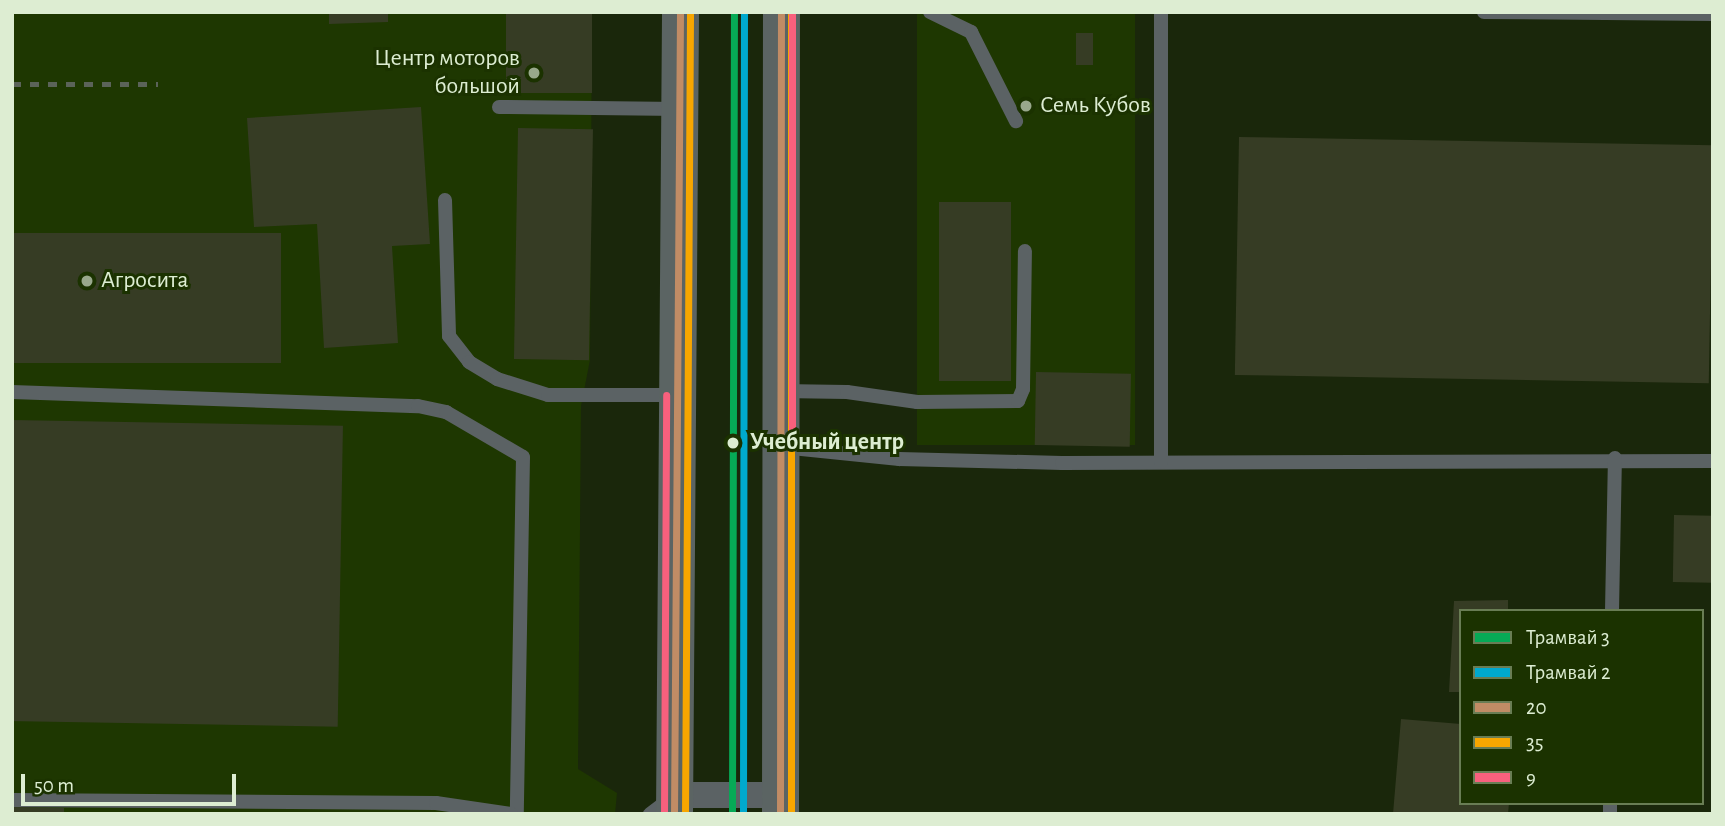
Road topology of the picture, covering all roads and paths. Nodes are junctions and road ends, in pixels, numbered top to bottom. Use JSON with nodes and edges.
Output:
{"nodes":[{"id":1,"x":680,"y":12,"type":"edge"},
{"id":2,"x":781,"y":12,"type":"edge"},
{"id":3,"x":930,"y":12,"type":"edge"},
{"id":4,"x":1161,"y":12,"type":"edge"},
{"id":5,"x":1484,"y":12,"type":"edge"},
{"id":6,"x":1713,"y":14,"type":"edge"},
{"id":7,"x":499,"y":107,"type":"dead end"},
{"id":8,"x":679,"y":109,"type":"junction"},
{"id":9,"x":1016,"y":121,"type":"dead end"},
{"id":10,"x":445,"y":200,"type":"dead end"},
{"id":11,"x":1025,"y":250,"type":"dead end"},
{"id":12,"x":782,"y":391,"type":"junction"},
{"id":13,"x":12,"y":392,"type":"edge"},
{"id":14,"x":676,"y":395,"type":"junction"},
{"id":15,"x":782,"y":447,"type":"junction"},
{"id":16,"x":1615,"y":458,"type":"junction"},
{"id":17,"x":1713,"y":461,"type":"edge"},
{"id":18,"x":1161,"y":462,"type":"junction"},
{"id":19,"x":1612,"y":609,"type":"edge"},
{"id":20,"x":12,"y":800,"type":"edge"},
{"id":21,"x":780,"y":804,"type":"edge"},
{"id":22,"x":666,"y":808,"type":"edge"},
{"id":23,"x":511,"y":814,"type":"edge"},
{"id":24,"x":517,"y":814,"type":"edge"}],
"edges":[{"from":1,"to":8,"type":"main road"},
{"from":2,"to":12,"type":"main road"},
{"from":3,"to":9,"type":"lane"},
{"from":4,"to":18,"type":"lane"},
{"from":5,"to":6,"type":"lane"},
{"from":7,"to":8,"type":"lane"},
{"from":8,"to":14,"type":"main road"},
{"from":10,"to":14,"type":"lane"},
{"from":11,"to":12,"type":"lane"},
{"from":12,"to":15,"type":"main road"},
{"from":13,"to":24,"type":"lane"},
{"from":14,"to":22,"type":"main road"},
{"from":15,"to":18,"type":"lane"},
{"from":15,"to":21,"type":"main road"},
{"from":16,"to":17,"type":"lane"},
{"from":16,"to":18,"type":"lane"},
{"from":16,"to":19,"type":"lane"},
{"from":20,"to":23,"type":"lane"},
{"from":21,"to":22,"type":"street"}]}
